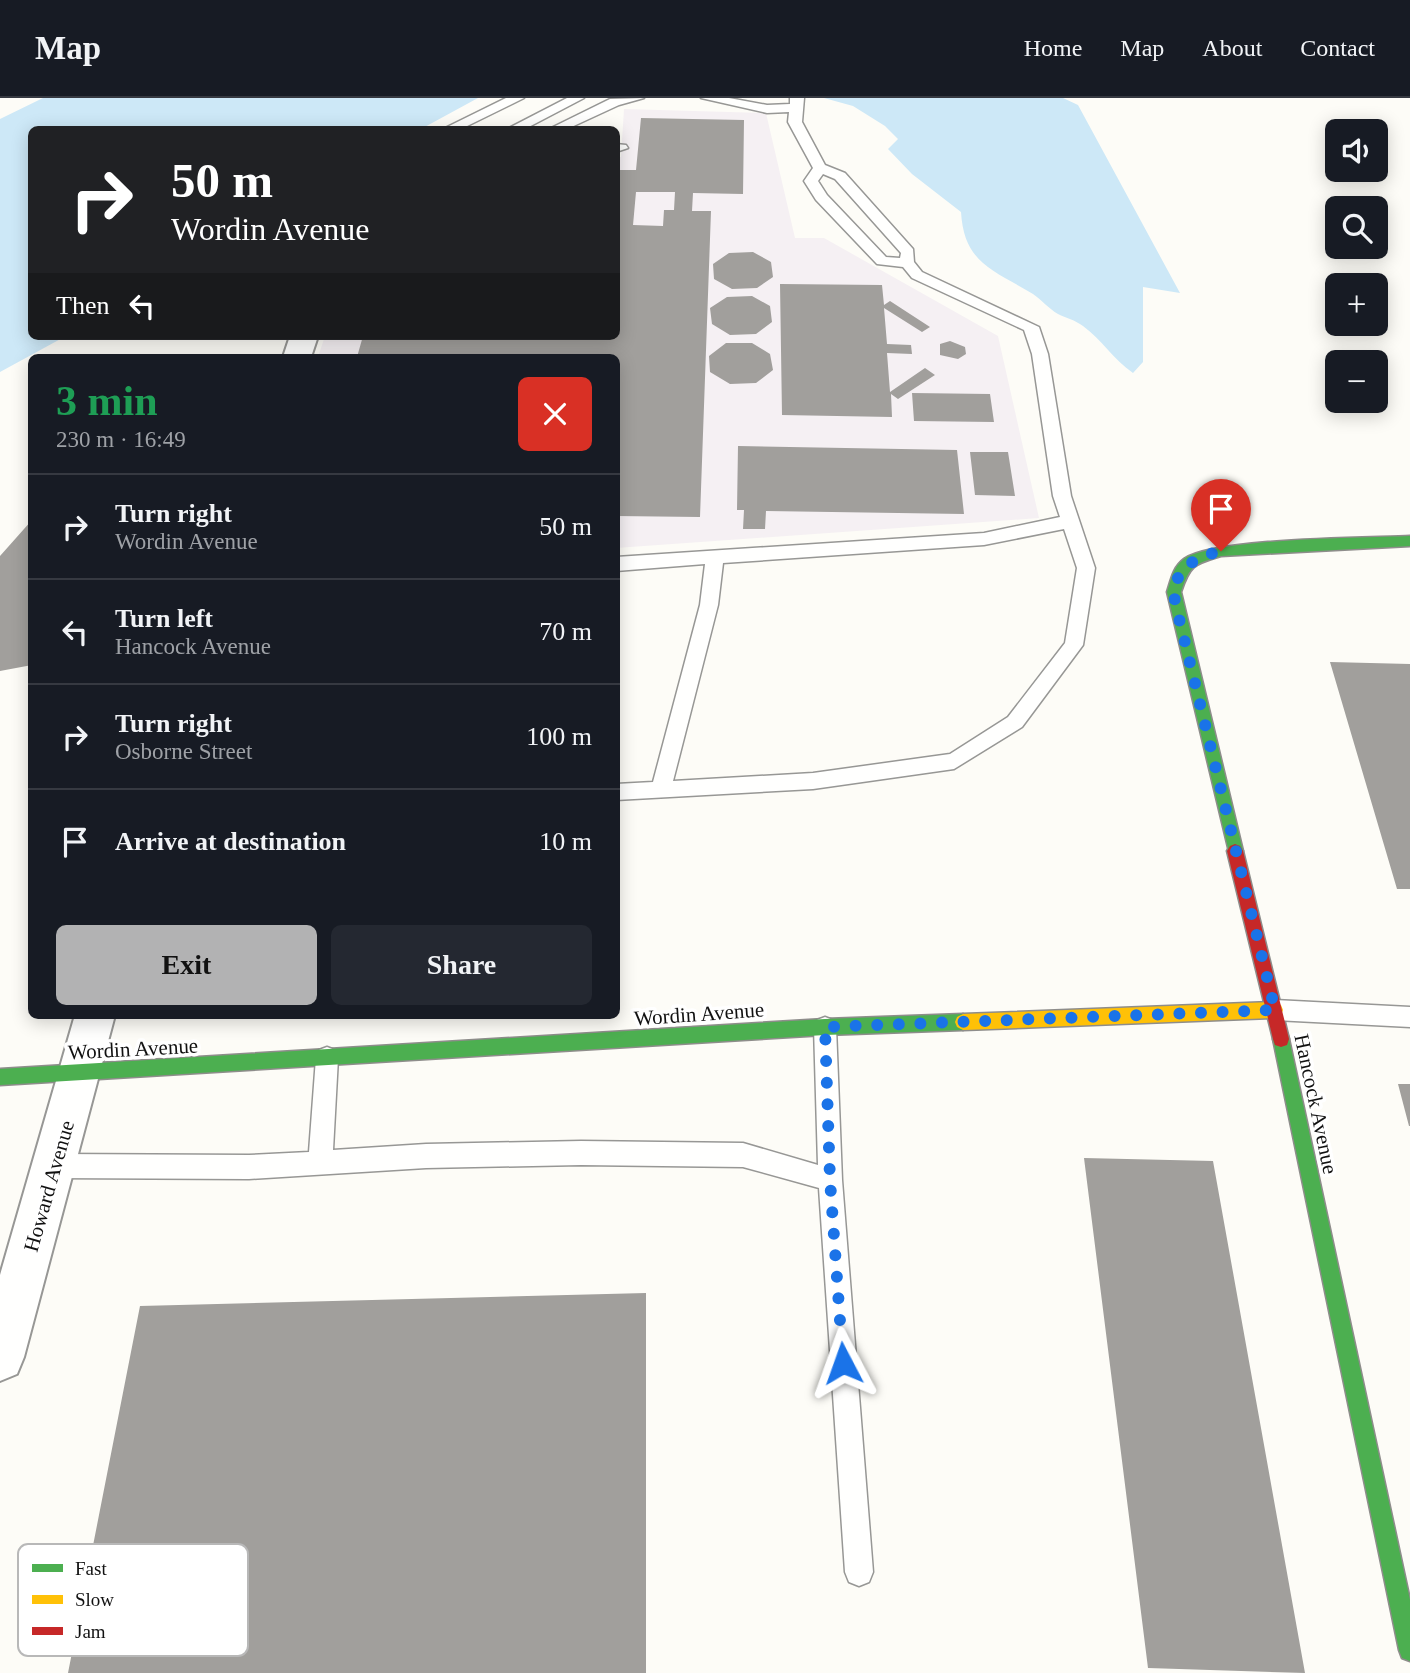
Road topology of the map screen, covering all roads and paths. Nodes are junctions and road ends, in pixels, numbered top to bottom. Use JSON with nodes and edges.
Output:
{"nodes":[{"id":1,"x":517,"y":98,"type":"edge"},
{"id":2,"x":577,"y":98,"type":"edge"},
{"id":3,"x":637,"y":98,"type":"edge"},
{"id":4,"x":708,"y":98,"type":"edge"},
{"id":5,"x":779,"y":102,"type":"edge"},
{"id":6,"x":797,"y":103,"type":"edge"},
{"id":7,"x":456,"y":126,"type":"edge"},
{"id":8,"x":520,"y":126,"type":"edge"},
{"id":9,"x":563,"y":126,"type":"edge"},
{"id":10,"x":820,"y":168,"type":"junction"},
{"id":11,"x":906,"y":263,"type":"junction"},
{"id":12,"x":1071,"y":521,"type":"junction"},
{"id":13,"x":1410,"y":541,"type":"edge"},
{"id":14,"x":715,"y":557,"type":"junction"},
{"id":15,"x":620,"y":564,"type":"edge"},
{"id":16,"x":661,"y":790,"type":"junction"},
{"id":17,"x":620,"y":792,"type":"edge"},
{"id":18,"x":1275,"y":1010,"type":"junction"},
{"id":19,"x":1410,"y":1017,"type":"edge"},
{"id":20,"x":94,"y":1019,"type":"edge"},
{"id":21,"x":825,"y":1027,"type":"junction"},
{"id":22,"x":327,"y":1058,"type":"junction"},
{"id":23,"x":81,"y":1073,"type":"junction"},
{"id":24,"x":0,"y":1077,"type":"edge"},
{"id":25,"x":320,"y":1162,"type":"junction"},
{"id":26,"x":54,"y":1166,"type":"junction"},
{"id":27,"x":830,"y":1180,"type":"junction"},
{"id":28,"x":0,"y":1357,"type":"edge"},
{"id":29,"x":859,"y":1572,"type":"dead end"},
{"id":30,"x":1410,"y":1650,"type":"edge"}],
"edges":[{"from":1,"to":7,"type":"lane"},
{"from":2,"to":8,"type":"lane"},
{"from":3,"to":9,"type":"lane"},
{"from":4,"to":5,"type":"lane"},
{"from":5,"to":6,"type":"lane"},
{"from":6,"to":10,"type":"lane"},
{"from":10,"to":11,"type":"lane"},
{"from":10,"to":11,"type":"lane"},
{"from":11,"to":12,"type":"lane"},
{"from":12,"to":14,"type":"lane"},
{"from":12,"to":16,"type":"lane"},
{"from":13,"to":18,"type":"street","name":"Hancock Avenue"},
{"from":14,"to":15,"type":"lane"},
{"from":14,"to":16,"type":"lane"},
{"from":16,"to":17,"type":"lane"},
{"from":18,"to":19,"type":"lane"},
{"from":18,"to":21,"type":"street","name":"Wordin Avenue"},
{"from":18,"to":30,"type":"street","name":"Hancock Avenue"},
{"from":20,"to":23,"type":"street","name":"Howard Avenue"},
{"from":21,"to":22,"type":"street","name":"Wordin Avenue"},
{"from":21,"to":27,"type":"lane"},
{"from":22,"to":23,"type":"street","name":"Wordin Avenue"},
{"from":22,"to":25,"type":"lane"},
{"from":23,"to":24,"type":"street","name":"Wordin Avenue"},
{"from":23,"to":26,"type":"street","name":"Howard Avenue"},
{"from":25,"to":26,"type":"lane"},
{"from":25,"to":27,"type":"lane"},
{"from":26,"to":28,"type":"street","name":"Howard Avenue"},
{"from":27,"to":29,"type":"lane"}]}
